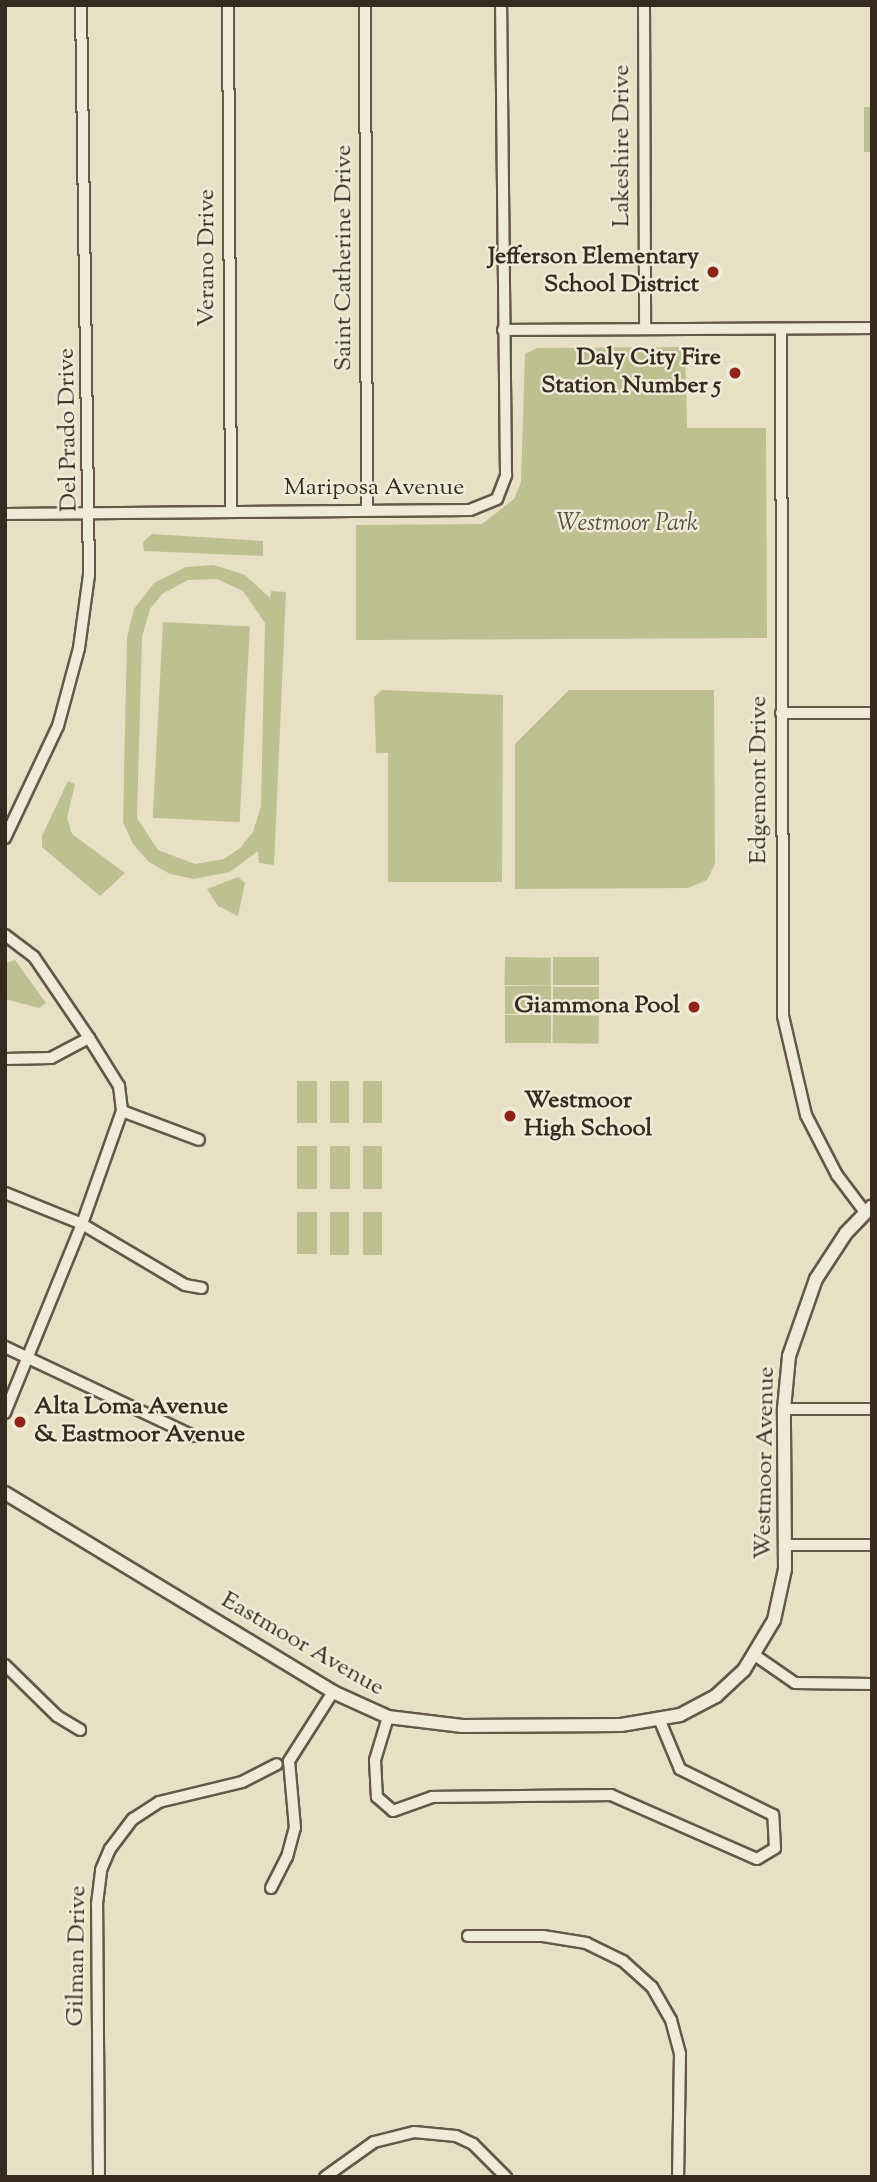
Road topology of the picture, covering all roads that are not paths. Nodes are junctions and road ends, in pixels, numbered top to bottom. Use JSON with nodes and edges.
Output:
{"nodes":[{"id":1,"x":81,"y":5,"type":"edge"},
{"id":2,"x":228,"y":5,"type":"edge"},
{"id":3,"x":365,"y":5,"type":"edge"},
{"id":4,"x":501,"y":5,"type":"edge"},
{"id":5,"x":644,"y":5,"type":"edge"},
{"id":6,"x":872,"y":328,"type":"edge"},
{"id":7,"x":645,"y":329,"type":"junction"},
{"id":8,"x":781,"y":329,"type":"junction"},
{"id":9,"x":503,"y":330,"type":"junction"},
{"id":10,"x":367,"y":510,"type":"junction"},
{"id":11,"x":231,"y":511,"type":"junction"},
{"id":12,"x":92,"y":513,"type":"junction"},
{"id":13,"x":5,"y":514,"type":"edge"},
{"id":14,"x":781,"y":713,"type":"junction"},
{"id":15,"x":872,"y":713,"type":"edge"},
{"id":16,"x":5,"y":838,"type":"edge"},
{"id":17,"x":5,"y":935,"type":"edge"},
{"id":18,"x":89,"y":1038,"type":"junction"},
{"id":19,"x":5,"y":1059,"type":"edge"},
{"id":20,"x":122,"y":1111,"type":"junction"},
{"id":21,"x":199,"y":1140,"type":"dead end"},
{"id":22,"x":5,"y":1193,"type":"edge"},
{"id":23,"x":869,"y":1209,"type":"edge"},
{"id":24,"x":82,"y":1224,"type":"junction"},
{"id":25,"x":202,"y":1288,"type":"dead end"},
{"id":26,"x":5,"y":1347,"type":"edge"},
{"id":27,"x":31,"y":1356,"type":"junction"},
{"id":28,"x":784,"y":1409,"type":"junction"},
{"id":29,"x":872,"y":1409,"type":"edge"},
{"id":30,"x":5,"y":1413,"type":"edge"},
{"id":31,"x":193,"y":1436,"type":"dead end"},
{"id":32,"x":5,"y":1493,"type":"edge"},
{"id":33,"x":785,"y":1545,"type":"junction"},
{"id":34,"x":872,"y":1545,"type":"edge"},
{"id":35,"x":755,"y":1656,"type":"junction"},
{"id":36,"x":5,"y":1665,"type":"edge"},
{"id":37,"x":872,"y":1684,"type":"edge"},
{"id":38,"x":333,"y":1692,"type":"junction"},
{"id":39,"x":388,"y":1717,"type":"junction"},
{"id":40,"x":660,"y":1721,"type":"junction"},
{"id":41,"x":80,"y":1730,"type":"dead end"},
{"id":42,"x":277,"y":1764,"type":"dead end"},
{"id":43,"x":271,"y":1888,"type":"dead end"},
{"id":44,"x":468,"y":1936,"type":"dead end"},
{"id":45,"x":99,"y":2177,"type":"edge"},
{"id":46,"x":325,"y":2177,"type":"edge"},
{"id":47,"x":506,"y":2177,"type":"edge"},
{"id":48,"x":678,"y":2177,"type":"edge"}],
"edges":[{"from":1,"to":12,"type":"street","name":"Del Prado Drive"},
{"from":2,"to":11,"type":"street","name":"Verano Drive"},
{"from":3,"to":10,"type":"street","name":"Saint Catherine Drive"},
{"from":4,"to":9,"type":"street","name":"Mariposa Avenue"},
{"from":5,"to":7,"type":"street","name":"Lakeshire Drive"},
{"from":6,"to":8,"type":"street"},
{"from":7,"to":8,"type":"street"},
{"from":7,"to":9,"type":"street"},
{"from":8,"to":14,"type":"street","name":"Edgemont Drive"},
{"from":9,"to":10,"type":"street","name":"Mariposa Avenue"},
{"from":10,"to":11,"type":"street","name":"Mariposa Avenue"},
{"from":11,"to":12,"type":"street","name":"Mariposa Avenue"},
{"from":12,"to":13,"type":"street","name":"Mariposa Avenue"},
{"from":12,"to":16,"type":"street","name":"Del Prado Drive"},
{"from":14,"to":15,"type":"street"},
{"from":14,"to":23,"type":"street","name":"Edgemont Drive"},
{"from":17,"to":18,"type":"street"},
{"from":18,"to":19,"type":"street"},
{"from":18,"to":20,"type":"street"},
{"from":20,"to":21,"type":"street"},
{"from":20,"to":24,"type":"street"},
{"from":22,"to":24,"type":"street"},
{"from":23,"to":28,"type":"street","name":"Westmoor Avenue"},
{"from":24,"to":25,"type":"street"},
{"from":24,"to":27,"type":"street"},
{"from":26,"to":27,"type":"street"},
{"from":27,"to":30,"type":"street"},
{"from":27,"to":31,"type":"street"},
{"from":28,"to":29,"type":"street"},
{"from":28,"to":33,"type":"street","name":"Westmoor Avenue"},
{"from":32,"to":38,"type":"street","name":"Eastmoor Avenue"},
{"from":33,"to":34,"type":"street"},
{"from":33,"to":35,"type":"street","name":"Westmoor Avenue"},
{"from":35,"to":37,"type":"street"},
{"from":35,"to":40,"type":"street","name":"Eastmoor Avenue"},
{"from":36,"to":41,"type":"street"},
{"from":38,"to":39,"type":"street","name":"Eastmoor Avenue"},
{"from":38,"to":43,"type":"street"},
{"from":39,"to":40,"type":"street","name":"Eastmoor Avenue"},
{"from":39,"to":40,"type":"street"},
{"from":42,"to":45,"type":"street","name":"Gilman Drive"},
{"from":44,"to":48,"type":"street"},
{"from":46,"to":47,"type":"street"}]}
